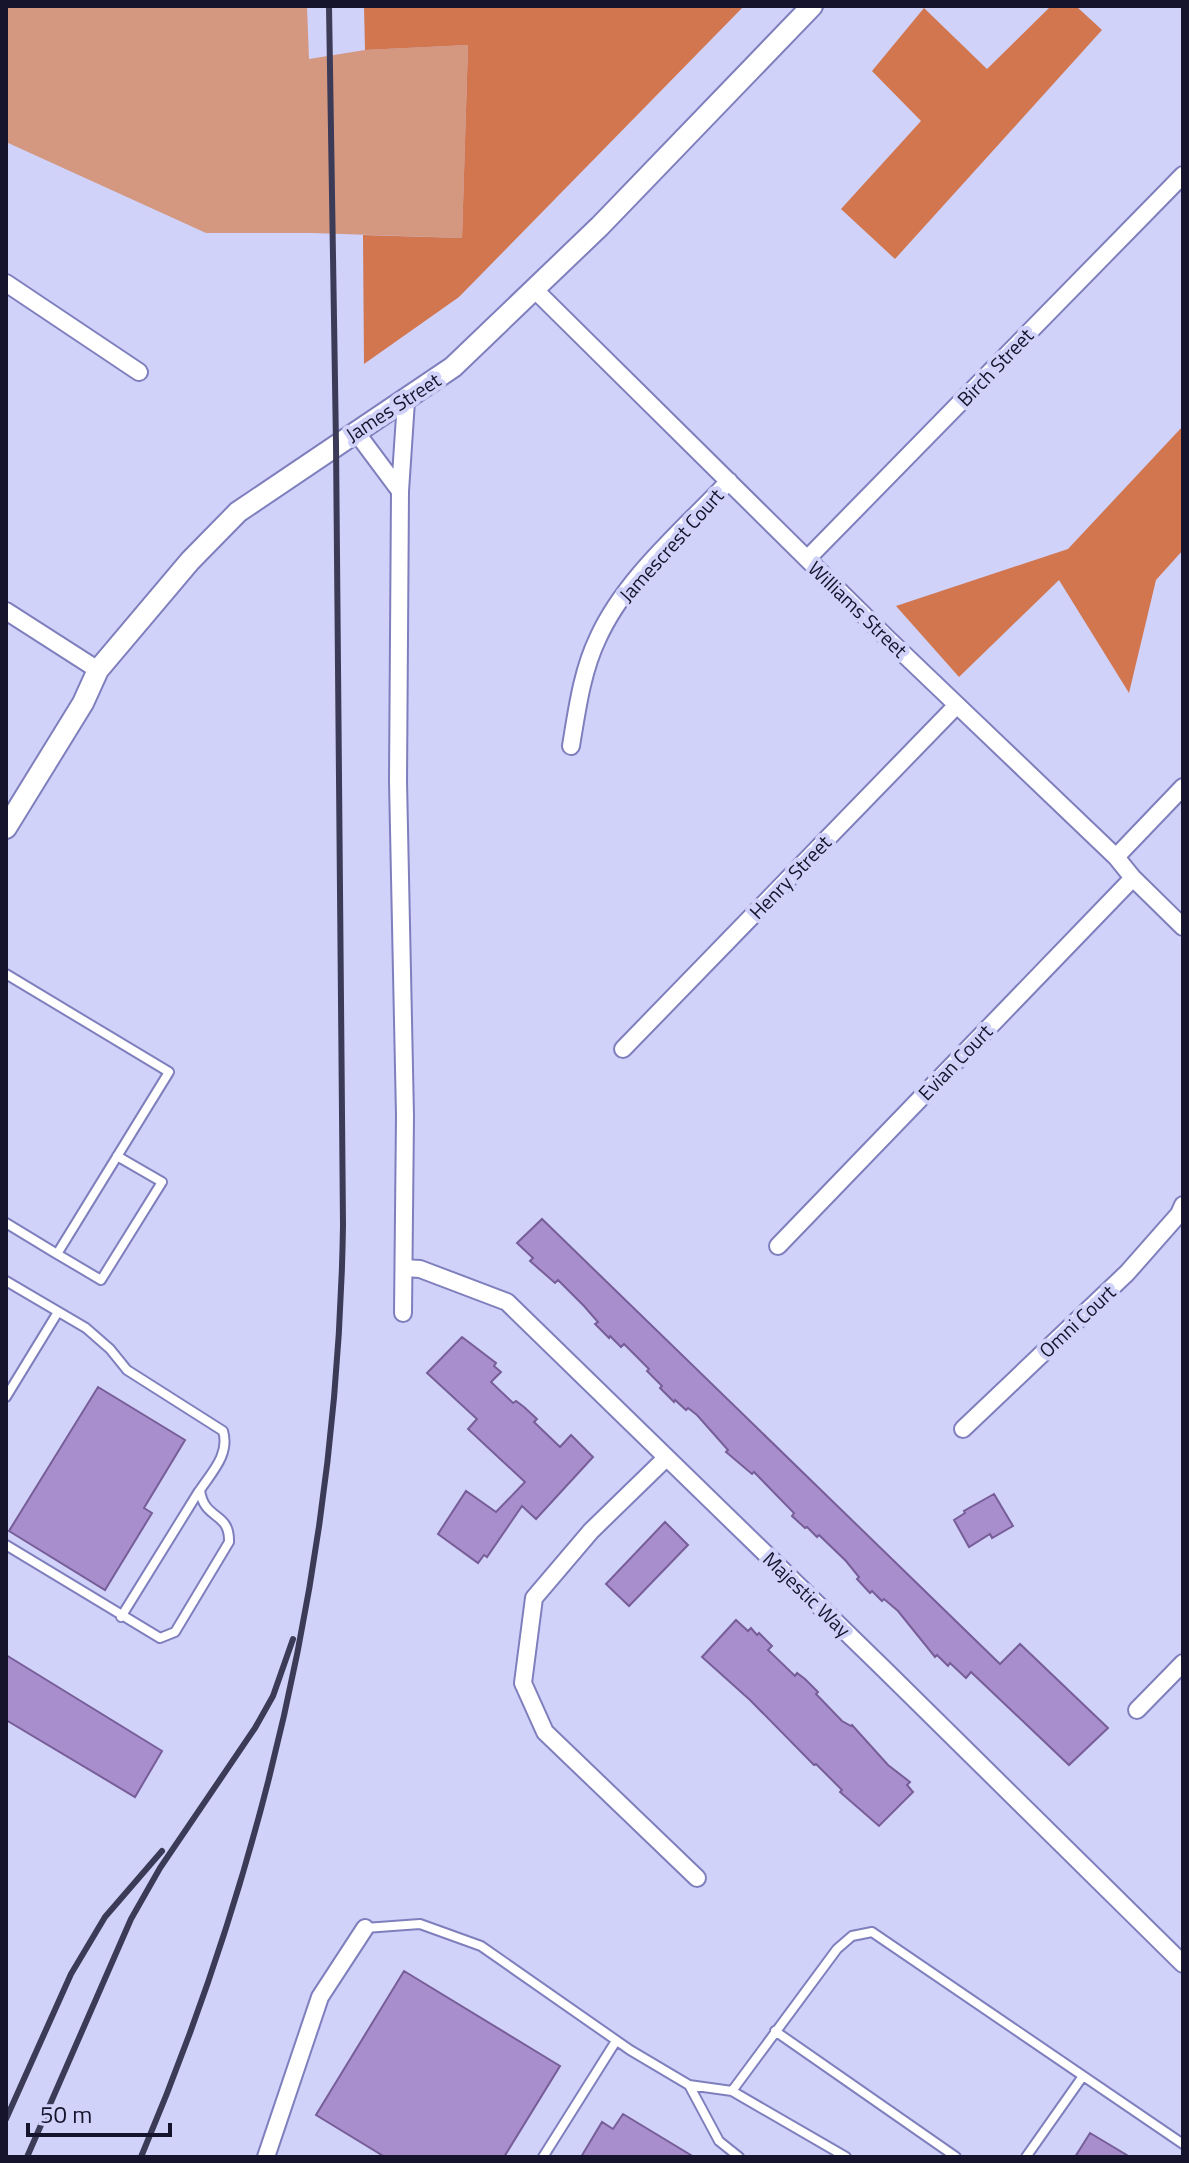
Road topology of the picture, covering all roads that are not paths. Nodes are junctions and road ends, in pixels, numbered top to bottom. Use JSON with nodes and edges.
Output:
{"nodes":[{"id":1,"x":812,"y":6,"type":"edge"},
{"id":2,"x":1183,"y":175,"type":"edge"},
{"id":3,"x":6,"y":283,"type":"edge"},
{"id":4,"x":534,"y":289,"type":"junction"},
{"id":5,"x":139,"y":372,"type":"dead end"},
{"id":6,"x":406,"y":401,"type":"junction"},
{"id":7,"x":356,"y":432,"type":"junction"},
{"id":8,"x":729,"y":481,"type":"junction"},
{"id":9,"x":400,"y":491,"type":"junction"},
{"id":10,"x":807,"y":559,"type":"junction"},
{"id":11,"x":6,"y":611,"type":"edge"},
{"id":12,"x":98,"y":670,"type":"junction"},
{"id":13,"x":957,"y":705,"type":"junction"},
{"id":14,"x":571,"y":746,"type":"dead end"},
{"id":15,"x":1183,"y":787,"type":"edge"},
{"id":16,"x":6,"y":828,"type":"edge"},
{"id":17,"x":1116,"y":857,"type":"junction"},
{"id":18,"x":1133,"y":878,"type":"junction"},
{"id":19,"x":1183,"y":927,"type":"edge"},
{"id":20,"x":6,"y":974,"type":"edge"},
{"id":21,"x":623,"y":1049,"type":"dead end"},
{"id":22,"x":117,"y":1156,"type":"junction"},
{"id":23,"x":1183,"y":1205,"type":"edge"},
{"id":24,"x":6,"y":1223,"type":"edge"},
{"id":25,"x":778,"y":1246,"type":"dead end"},
{"id":26,"x":57,"y":1254,"type":"junction"},
{"id":27,"x":404,"y":1268,"type":"junction"},
{"id":28,"x":6,"y":1281,"type":"edge"},
{"id":29,"x":58,"y":1312,"type":"junction"},
{"id":30,"x":403,"y":1313,"type":"dead end"},
{"id":31,"x":6,"y":1397,"type":"edge"},
{"id":32,"x":963,"y":1429,"type":"dead end"},
{"id":33,"x":666,"y":1458,"type":"junction"},
{"id":34,"x":200,"y":1490,"type":"junction"},
{"id":35,"x":6,"y":1545,"type":"edge"},
{"id":36,"x":121,"y":1617,"type":"junction"},
{"id":37,"x":1183,"y":1663,"type":"edge"},
{"id":38,"x":1137,"y":1710,"type":"dead end"},
{"id":39,"x":697,"y":1878,"type":"dead end"},
{"id":40,"x":365,"y":1928,"type":"joint"},
{"id":41,"x":1183,"y":1964,"type":"edge"},
{"id":42,"x":775,"y":2031,"type":"junction"},
{"id":43,"x":616,"y":2041,"type":"junction"},
{"id":44,"x":1083,"y":2076,"type":"junction"},
{"id":45,"x":689,"y":2085,"type":"junction"},
{"id":46,"x":732,"y":2091,"type":"junction"},
{"id":47,"x":1183,"y":2144,"type":"edge"},
{"id":48,"x":266,"y":2157,"type":"edge"},
{"id":49,"x":543,"y":2157,"type":"edge"},
{"id":50,"x":739,"y":2157,"type":"edge"},
{"id":51,"x":846,"y":2157,"type":"edge"},
{"id":52,"x":956,"y":2157,"type":"edge"},
{"id":53,"x":1026,"y":2157,"type":"edge"}],
"edges":[{"from":1,"to":4,"type":"street","name":"James Street"},
{"from":2,"to":10,"type":"street","name":"Birch Street"},
{"from":3,"to":5,"type":"street"},
{"from":4,"to":6,"type":"street","name":"James Street"},
{"from":4,"to":8,"type":"street","name":"Williams Street"},
{"from":6,"to":7,"type":"street","name":"James Street"},
{"from":6,"to":9,"type":"street"},
{"from":7,"to":9,"type":"street"},
{"from":7,"to":12,"type":"street","name":"James Street"},
{"from":8,"to":10,"type":"street","name":"Williams Street"},
{"from":8,"to":14,"type":"street","name":"Jamescrest Court"},
{"from":9,"to":27,"type":"street"},
{"from":10,"to":13,"type":"street","name":"Williams Street"},
{"from":11,"to":12,"type":"street"},
{"from":12,"to":16,"type":"street","name":"James Street"},
{"from":13,"to":17,"type":"street","name":"Williams Street"},
{"from":13,"to":21,"type":"street","name":"Henry Street"},
{"from":15,"to":17,"type":"street"},
{"from":17,"to":18,"type":"street","name":"Williams Street"},
{"from":18,"to":19,"type":"street","name":"Williams Street"},
{"from":18,"to":25,"type":"street","name":"Evian Court"},
{"from":20,"to":22,"type":"lane"},
{"from":22,"to":26,"type":"lane"},
{"from":22,"to":26,"type":"lane"},
{"from":23,"to":32,"type":"street","name":"Omni Court"},
{"from":24,"to":26,"type":"lane"},
{"from":27,"to":30,"type":"street"},
{"from":27,"to":33,"type":"street","name":"Majestic Way"},
{"from":28,"to":29,"type":"lane"},
{"from":29,"to":31,"type":"lane"},
{"from":29,"to":34,"type":"lane"},
{"from":33,"to":39,"type":"street"},
{"from":33,"to":41,"type":"street","name":"Majestic Way"},
{"from":34,"to":36,"type":"lane"},
{"from":34,"to":36,"type":"lane"},
{"from":35,"to":36,"type":"lane"},
{"from":37,"to":38,"type":"street"},
{"from":40,"to":43,"type":"lane"},
{"from":40,"to":48,"type":"street"},
{"from":42,"to":44,"type":"lane"},
{"from":42,"to":46,"type":"lane"},
{"from":42,"to":52,"type":"lane"},
{"from":43,"to":45,"type":"lane"},
{"from":43,"to":49,"type":"lane"},
{"from":44,"to":47,"type":"lane"},
{"from":44,"to":53,"type":"lane"},
{"from":45,"to":46,"type":"lane"},
{"from":45,"to":50,"type":"lane"},
{"from":46,"to":51,"type":"lane"}]}
